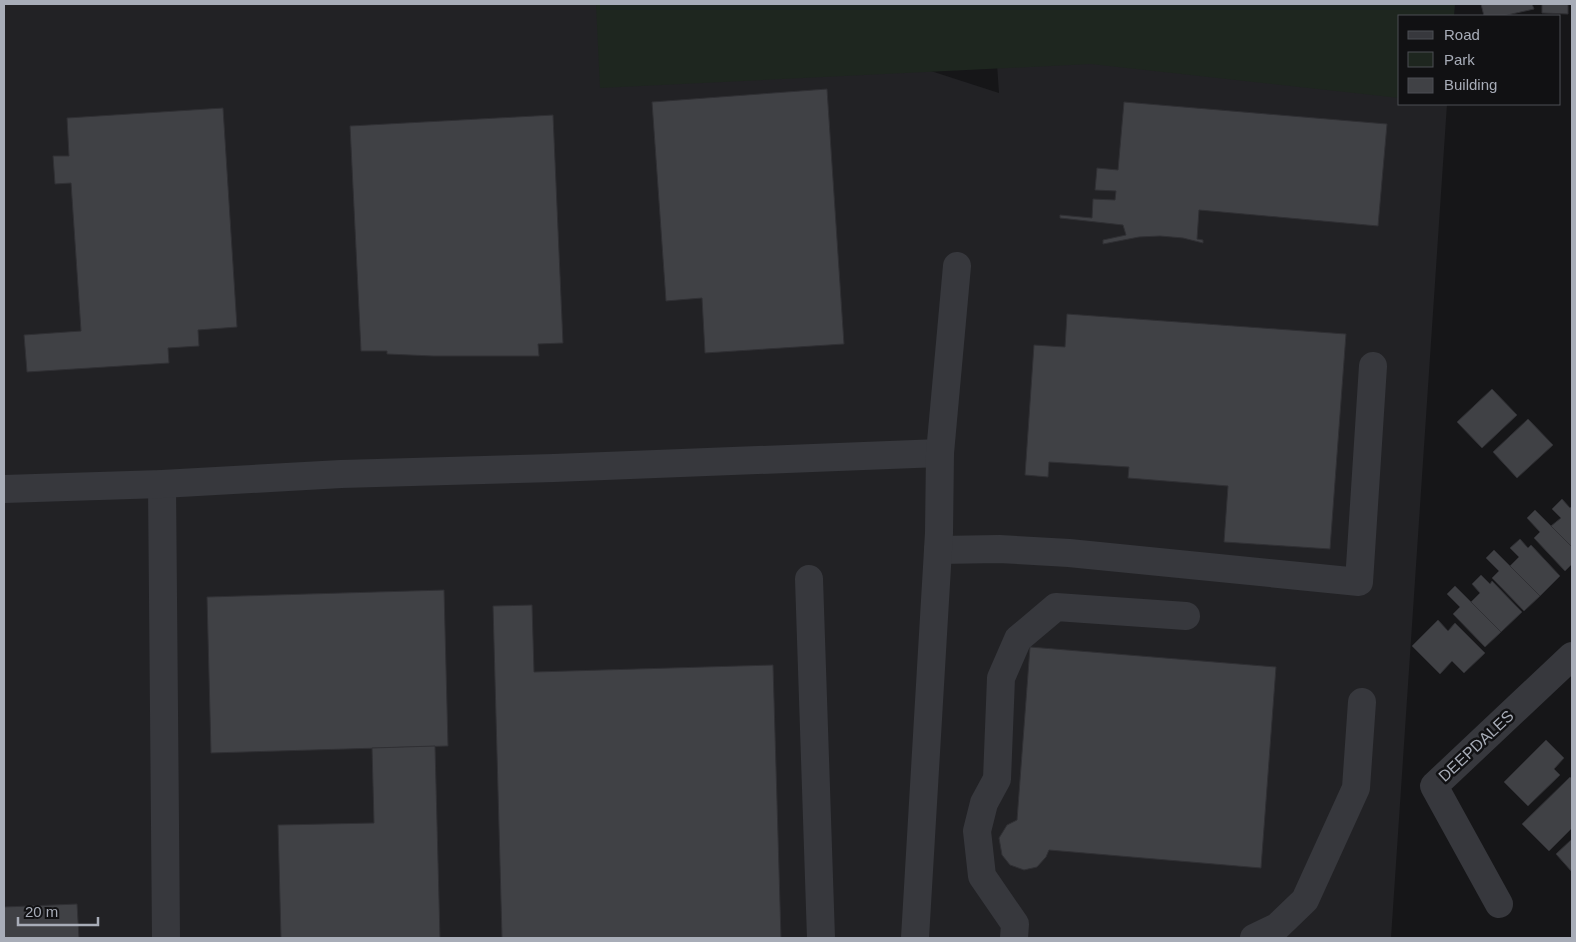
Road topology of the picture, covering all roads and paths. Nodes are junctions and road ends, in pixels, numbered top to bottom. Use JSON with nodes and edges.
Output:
{"nodes":[{"id":1,"x":957,"y":266,"type":"dead end"},
{"id":2,"x":1373,"y":366,"type":"dead end"},
{"id":3,"x":940,"y":453,"type":"junction"},
{"id":4,"x":162,"y":484,"type":"junction"},
{"id":5,"x":4,"y":489,"type":"edge"},
{"id":6,"x":938,"y":550,"type":"junction"},
{"id":7,"x":809,"y":579,"type":"dead end"},
{"id":8,"x":1186,"y":616,"type":"dead end"},
{"id":9,"x":1572,"y":656,"type":"edge"},
{"id":10,"x":1362,"y":702,"type":"dead end"},
{"id":11,"x":1499,"y":904,"type":"dead end"},
{"id":12,"x":166,"y":938,"type":"edge"},
{"id":13,"x":821,"y":938,"type":"edge"},
{"id":14,"x":915,"y":938,"type":"edge"},
{"id":15,"x":1014,"y":938,"type":"edge"},
{"id":16,"x":1254,"y":938,"type":"edge"}],
"edges":[{"from":1,"to":3,"type":"street"},
{"from":2,"to":6,"type":"street"},
{"from":3,"to":4,"type":"street"},
{"from":3,"to":6,"type":"street"},
{"from":4,"to":5,"type":"street"},
{"from":4,"to":12,"type":"street"},
{"from":6,"to":14,"type":"street"},
{"from":7,"to":13,"type":"street"},
{"from":8,"to":15,"type":"street"},
{"from":9,"to":11,"type":"street","name":"DEEPDALES"},
{"from":10,"to":16,"type":"street"}]}
